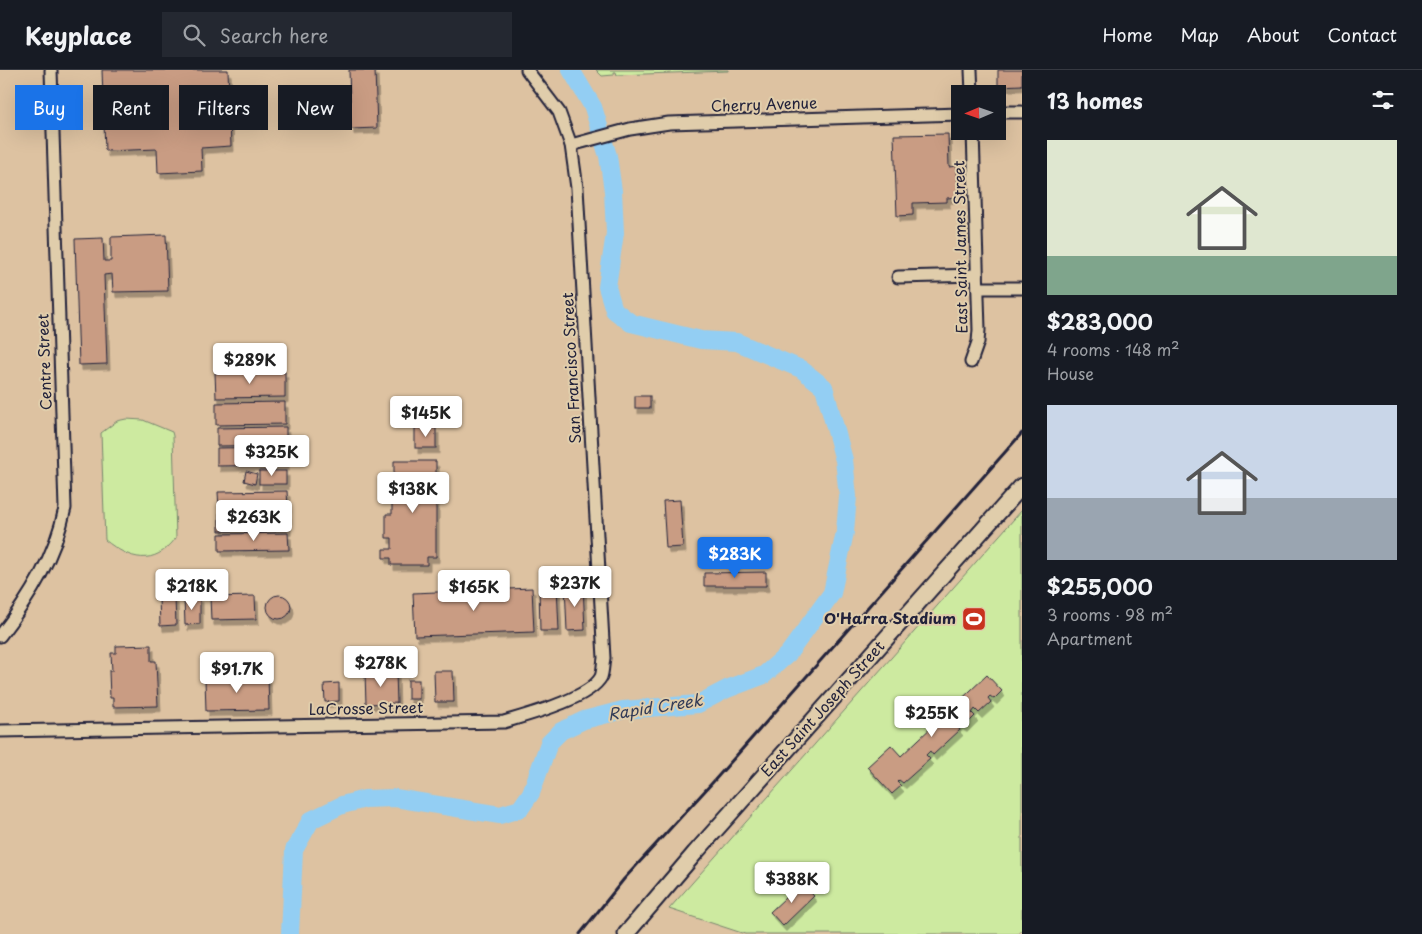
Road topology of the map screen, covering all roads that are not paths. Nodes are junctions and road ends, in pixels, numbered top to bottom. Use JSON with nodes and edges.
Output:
{"nodes":[{"id":1,"x":50,"y":70,"type":"edge"},
{"id":2,"x":527,"y":70,"type":"edge"},
{"id":3,"x":971,"y":70,"type":"edge"},
{"id":4,"x":972,"y":85,"type":"edge"},
{"id":5,"x":1006,"y":112,"type":"edge"},
{"id":6,"x":1022,"y":112,"type":"edge"},
{"id":7,"x":951,"y":114,"type":"edge"},
{"id":8,"x":973,"y":140,"type":"edge"},
{"id":9,"x":571,"y":145,"type":"junction"},
{"id":10,"x":977,"y":275,"type":"junction"},
{"id":11,"x":898,"y":277,"type":"dead end"},
{"id":12,"x":978,"y":288,"type":"junction"},
{"id":13,"x":1022,"y":288,"type":"edge"},
{"id":14,"x":971,"y":362,"type":"dead end"},
{"id":15,"x":1022,"y":486,"type":"edge"},
{"id":16,"x":0,"y":636,"type":"edge"},
{"id":17,"x":601,"y":677,"type":"joint"},
{"id":18,"x":0,"y":732,"type":"edge"},
{"id":19,"x":626,"y":934,"type":"edge"}],
"edges":[{"from":1,"to":16,"type":"street","name":"Centre Street"},
{"from":2,"to":9,"type":"street","name":"San Francisco Street"},
{"from":3,"to":4,"type":"street"},
{"from":5,"to":6,"type":"street"},
{"from":7,"to":9,"type":"street","name":"Cherry Avenue"},
{"from":8,"to":10,"type":"street","name":"East Saint James Street"},
{"from":9,"to":17,"type":"street","name":"San Francisco Street"},
{"from":10,"to":11,"type":"street"},
{"from":10,"to":12,"type":"street","name":"East Saint James Street"},
{"from":12,"to":13,"type":"street"},
{"from":12,"to":14,"type":"street","name":"East Saint James Street"},
{"from":15,"to":19,"type":"main road","name":"East Saint Joseph Street"},
{"from":17,"to":18,"type":"street","name":"LaCrosse Street"}]}
